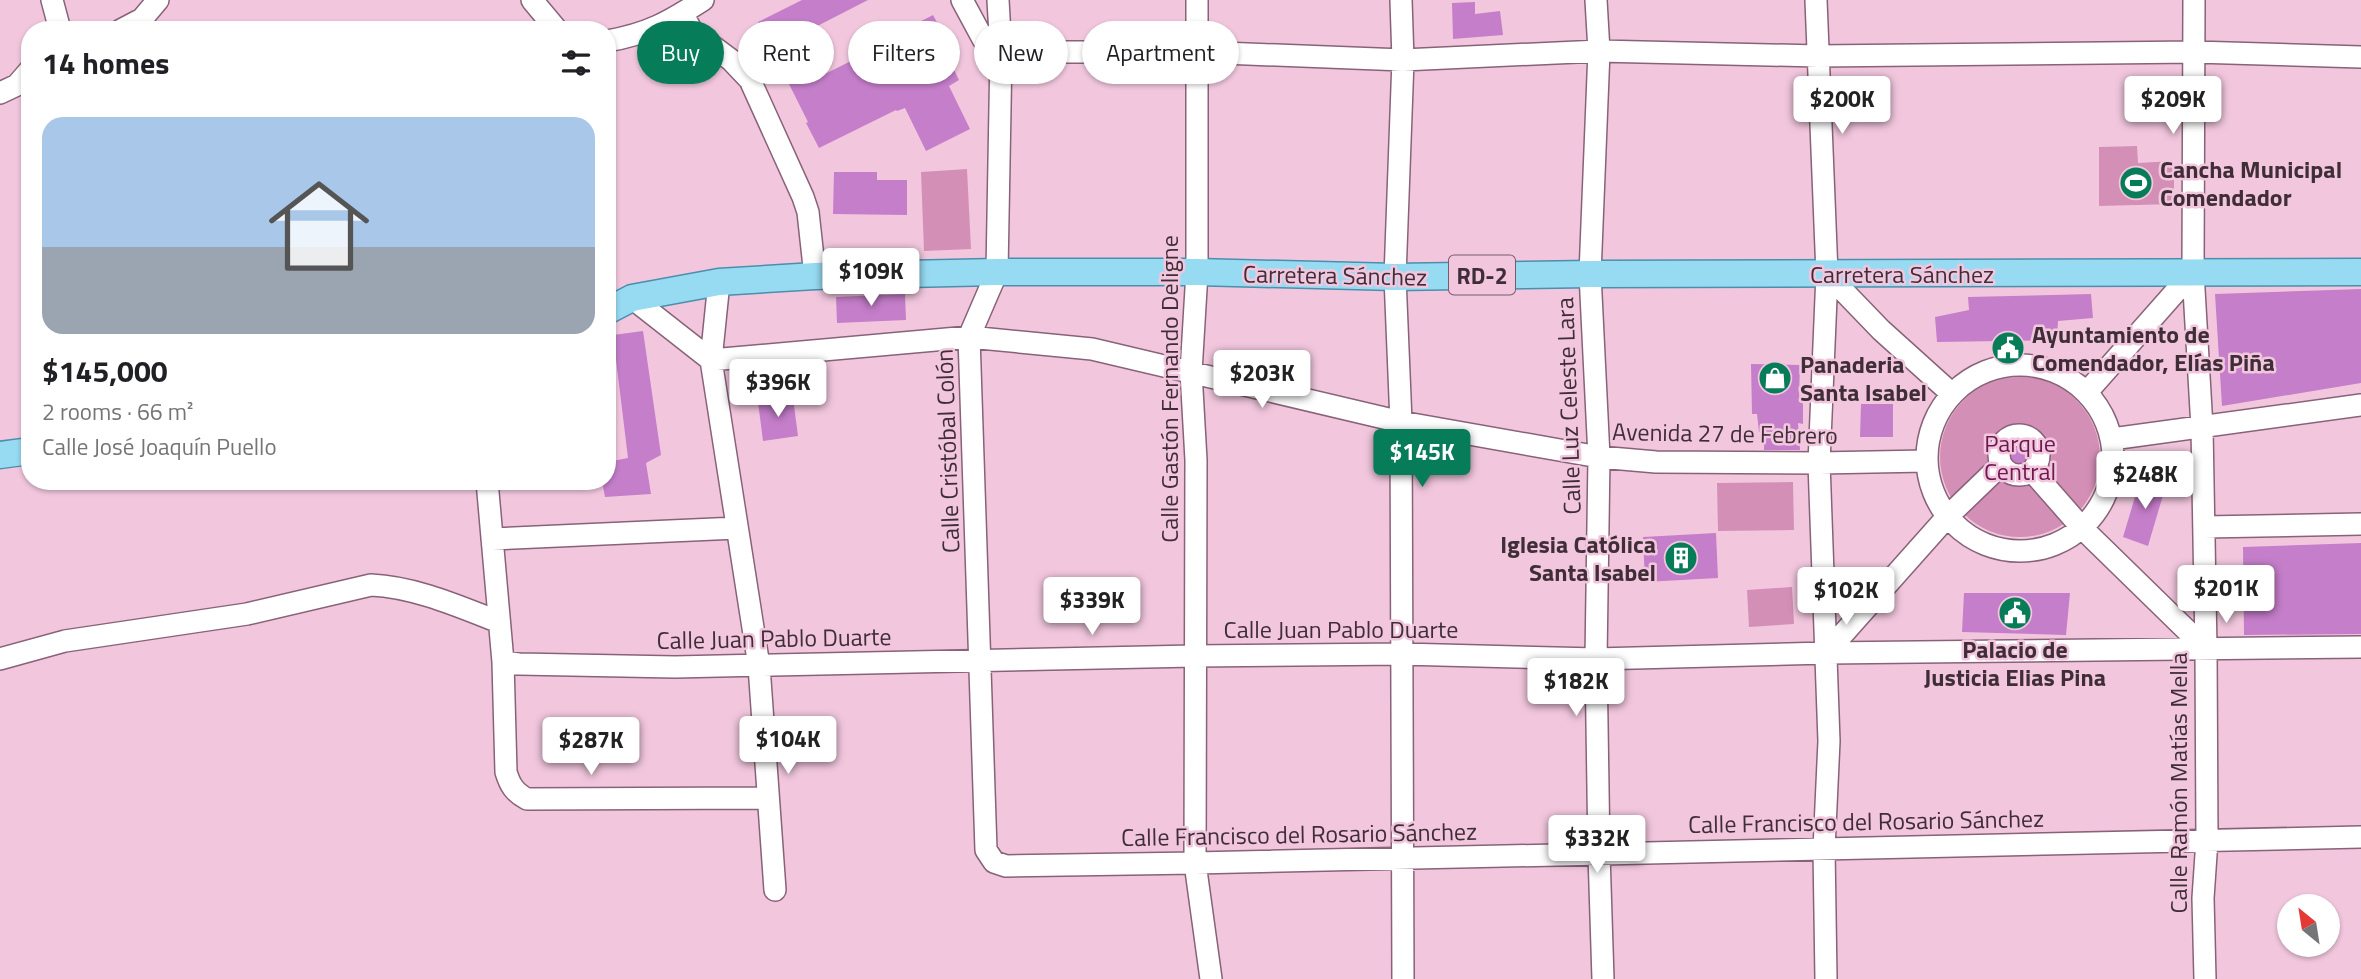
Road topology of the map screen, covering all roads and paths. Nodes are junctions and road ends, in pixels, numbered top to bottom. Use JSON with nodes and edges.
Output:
{"nodes":[{"id":1,"x":52,"y":0,"type":"edge"},
{"id":2,"x":158,"y":0,"type":"edge"},
{"id":3,"x":703,"y":0,"type":"edge"},
{"id":4,"x":962,"y":0,"type":"edge"},
{"id":5,"x":998,"y":0,"type":"edge"},
{"id":6,"x":1197,"y":0,"type":"edge"},
{"id":7,"x":1401,"y":0,"type":"edge"},
{"id":8,"x":1596,"y":0,"type":"edge"},
{"id":9,"x":1816,"y":0,"type":"edge"},
{"id":10,"x":2194,"y":0,"type":"edge"},
{"id":11,"x":530,"y":2,"type":"edge"},
{"id":12,"x":682,"y":13,"type":"junction"},
{"id":13,"x":58,"y":21,"type":"edge"},
{"id":14,"x":138,"y":21,"type":"edge"},
{"id":15,"x":548,"y":21,"type":"edge"},
{"id":16,"x":999,"y":21,"type":"edge"},
{"id":17,"x":1197,"y":21,"type":"edge"},
{"id":18,"x":974,"y":22,"type":"edge"},
{"id":19,"x":616,"y":39,"type":"edge"},
{"id":20,"x":1599,"y":51,"type":"junction"},
{"id":21,"x":2195,"y":52,"type":"junction"},
{"id":22,"x":1239,"y":54,"type":"edge"},
{"id":23,"x":1818,"y":56,"type":"junction"},
{"id":24,"x":2361,"y":57,"type":"edge"},
{"id":25,"x":1403,"y":60,"type":"junction"},
{"id":26,"x":21,"y":80,"type":"edge"},
{"id":27,"x":1000,"y":84,"type":"edge"},
{"id":28,"x":1198,"y":84,"type":"edge"},
{"id":29,"x":0,"y":93,"type":"edge"},
{"id":30,"x":997,"y":272,"type":"junction"},
{"id":31,"x":1197,"y":272,"type":"junction"},
{"id":32,"x":2193,"y":272,"type":"junction"},
{"id":33,"x":2361,"y":272,"type":"edge"},
{"id":34,"x":1590,"y":274,"type":"junction"},
{"id":35,"x":1827,"y":274,"type":"junction"},
{"id":36,"x":815,"y":276,"type":"junction"},
{"id":37,"x":1395,"y":277,"type":"junction"},
{"id":38,"x":719,"y":282,"type":"junction"},
{"id":39,"x":632,"y":298,"type":"junction"},
{"id":40,"x":616,"y":307,"type":"edge"},
{"id":41,"x":969,"y":337,"type":"junction"},
{"id":42,"x":711,"y":360,"type":"junction"},
{"id":43,"x":1191,"y":372,"type":"junction"},
{"id":44,"x":2087,"y":392,"type":"junction"},
{"id":45,"x":1951,"y":394,"type":"junction"},
{"id":46,"x":2361,"y":405,"type":"edge"},
{"id":47,"x":1401,"y":422,"type":"junction"},
{"id":48,"x":2202,"y":428,"type":"junction"},
{"id":49,"x":2112,"y":439,"type":"junction"},
{"id":50,"x":21,"y":452,"type":"edge"},
{"id":51,"x":0,"y":454,"type":"edge"},
{"id":52,"x":1599,"y":457,"type":"junction"},
{"id":53,"x":1926,"y":461,"type":"junction"},
{"id":54,"x":1819,"y":463,"type":"junction"},
{"id":55,"x":2001,"y":465,"type":"junction"},
{"id":56,"x":2032,"y":471,"type":"junction"},
{"id":57,"x":488,"y":490,"type":"edge"},
{"id":58,"x":1947,"y":517,"type":"junction"},
{"id":59,"x":2361,"y":524,"type":"edge"},
{"id":60,"x":2204,"y":527,"type":"junction"},
{"id":61,"x":737,"y":528,"type":"junction"},
{"id":62,"x":2082,"y":528,"type":"junction"},
{"id":63,"x":492,"y":539,"type":"junction"},
{"id":64,"x":499,"y":622,"type":"junction"},
{"id":65,"x":2361,"y":647,"type":"edge"},
{"id":66,"x":2206,"y":649,"type":"junction"},
{"id":67,"x":1826,"y":653,"type":"junction"},
{"id":68,"x":1402,"y":654,"type":"junction"},
{"id":69,"x":1194,"y":656,"type":"junction"},
{"id":70,"x":0,"y":659,"type":"edge"},
{"id":71,"x":1596,"y":659,"type":"junction"},
{"id":72,"x":979,"y":661,"type":"junction"},
{"id":73,"x":503,"y":662,"type":"junction"},
{"id":74,"x":759,"y":666,"type":"junction"},
{"id":75,"x":768,"y":798,"type":"junction"},
{"id":76,"x":2361,"y":837,"type":"edge"},
{"id":77,"x":2207,"y":840,"type":"junction"},
{"id":78,"x":1824,"y":849,"type":"junction"},
{"id":79,"x":1598,"y":854,"type":"junction"},
{"id":80,"x":1405,"y":858,"type":"junction"},
{"id":81,"x":994,"y":862,"type":"joint"},
{"id":82,"x":1195,"y":863,"type":"junction"},
{"id":83,"x":775,"y":890,"type":"dead end"},
{"id":84,"x":1210,"y":979,"type":"edge"},
{"id":85,"x":1403,"y":979,"type":"edge"},
{"id":86,"x":1603,"y":979,"type":"edge"},
{"id":87,"x":1826,"y":979,"type":"edge"},
{"id":88,"x":2205,"y":979,"type":"edge"}],
"edges":[{"from":1,"to":13,"type":"street"},
{"from":2,"to":14,"type":"street"},
{"from":3,"to":12,"type":"street"},
{"from":4,"to":18,"type":"street"},
{"from":5,"to":16,"type":"street","name":"Calle Cristóbal Colón"},
{"from":6,"to":17,"type":"street","name":"Calle Gastón Fernando Deligne"},
{"from":7,"to":25,"type":"street"},
{"from":8,"to":20,"type":"street","name":"Calle Luz Celeste Lara"},
{"from":9,"to":23,"type":"street"},
{"from":10,"to":21,"type":"street","name":"Calle Ramón Matías Mella"},
{"from":11,"to":15,"type":"street"},
{"from":12,"to":19,"type":"street"},
{"from":12,"to":36,"type":"street"},
{"from":20,"to":23,"type":"street"},
{"from":20,"to":25,"type":"street"},
{"from":20,"to":34,"type":"street","name":"Calle Luz Celeste Lara"},
{"from":21,"to":23,"type":"street"},
{"from":21,"to":24,"type":"street"},
{"from":21,"to":32,"type":"street","name":"Calle Ramón Matías Mella"},
{"from":22,"to":25,"type":"street"},
{"from":23,"to":35,"type":"street"},
{"from":25,"to":37,"type":"street"},
{"from":26,"to":29,"type":"street"},
{"from":27,"to":30,"type":"street","name":"Calle Cristóbal Colón"},
{"from":28,"to":31,"type":"street","name":"Calle Gastón Fernando Deligne"},
{"from":30,"to":31,"type":"main road","name":"Carretera Sánchez","number":"RD-2"},
{"from":30,"to":36,"type":"main road","name":"Carretera Sánchez","number":"RD-2"},
{"from":30,"to":41,"type":"street","name":"Calle Cristóbal Colón"},
{"from":31,"to":37,"type":"main road","name":"Carretera Sánchez","number":"RD-2"},
{"from":31,"to":43,"type":"street","name":"Calle Gastón Fernando Deligne"},
{"from":32,"to":33,"type":"main road","name":"Carretera Sánchez","number":"RD-2"},
{"from":32,"to":35,"type":"main road","name":"Carretera Sánchez","number":"RD-2"},
{"from":32,"to":44,"type":"street"},
{"from":32,"to":48,"type":"street","name":"Calle Ramón Matías Mella"},
{"from":34,"to":35,"type":"main road","name":"Carretera Sánchez","number":"RD-2"},
{"from":34,"to":37,"type":"main road","name":"Carretera Sánchez","number":"RD-2"},
{"from":34,"to":52,"type":"street","name":"Calle Luz Celeste Lara"},
{"from":35,"to":45,"type":"street"},
{"from":35,"to":54,"type":"street"},
{"from":36,"to":38,"type":"main road","name":"Carretera Sánchez","number":"RD-2"},
{"from":37,"to":47,"type":"street"},
{"from":38,"to":39,"type":"main road","name":"Carretera Sánchez","number":"RD-2"},
{"from":38,"to":42,"type":"street"},
{"from":39,"to":40,"type":"main road","name":"Carretera Sánchez","number":"RD-2"},
{"from":39,"to":42,"type":"street"},
{"from":41,"to":42,"type":"street","name":"Avenida 27 de Febrero"},
{"from":41,"to":43,"type":"street","name":"Avenida 27 de Febrero"},
{"from":41,"to":72,"type":"street","name":"Calle Cristóbal Colón"},
{"from":42,"to":61,"type":"street"},
{"from":43,"to":47,"type":"street","name":"Avenida 27 de Febrero"},
{"from":43,"to":69,"type":"street","name":"Calle Gastón Fernando Deligne"},
{"from":44,"to":45,"type":"street"},
{"from":44,"to":49,"type":"street"},
{"from":45,"to":53,"type":"street"},
{"from":46,"to":48,"type":"street"},
{"from":47,"to":52,"type":"street","name":"Avenida 27 de Febrero"},
{"from":47,"to":68,"type":"street"},
{"from":48,"to":49,"type":"street"},
{"from":48,"to":60,"type":"street","name":"Calle Ramón Matías Mella"},
{"from":49,"to":62,"type":"street"},
{"from":50,"to":51,"type":"main road"},
{"from":52,"to":54,"type":"street","name":"Avenida 27 de Febrero"},
{"from":52,"to":71,"type":"street","name":"Calle Luz Celeste Lara"},
{"from":53,"to":54,"type":"street","name":"Avenida 27 de Febrero"},
{"from":53,"to":58,"type":"street"},
{"from":54,"to":67,"type":"street"},
{"from":55,"to":56,"type":"street"},
{"from":55,"to":56,"type":"street"},
{"from":55,"to":58,"type":"street"},
{"from":56,"to":62,"type":"street"},
{"from":57,"to":63,"type":"street"},
{"from":58,"to":62,"type":"street"},
{"from":58,"to":67,"type":"street"},
{"from":59,"to":60,"type":"street"},
{"from":60,"to":66,"type":"street","name":"Calle Ramón Matías Mella"},
{"from":61,"to":63,"type":"street"},
{"from":61,"to":74,"type":"street"},
{"from":62,"to":66,"type":"street"},
{"from":63,"to":64,"type":"street"},
{"from":64,"to":70,"type":"street"},
{"from":64,"to":73,"type":"street"},
{"from":65,"to":66,"type":"street","name":"Calle Juan Pablo Duarte"},
{"from":66,"to":67,"type":"street","name":"Calle Juan Pablo Duarte"},
{"from":66,"to":77,"type":"street","name":"Calle Ramón Matías Mella"},
{"from":67,"to":71,"type":"street","name":"Calle Juan Pablo Duarte"},
{"from":67,"to":78,"type":"street"},
{"from":68,"to":69,"type":"street","name":"Calle Juan Pablo Duarte"},
{"from":68,"to":71,"type":"street","name":"Calle Juan Pablo Duarte"},
{"from":68,"to":80,"type":"street"},
{"from":69,"to":72,"type":"street","name":"Calle Juan Pablo Duarte"},
{"from":69,"to":82,"type":"street","name":"Calle Gastón Fernando Deligne"},
{"from":71,"to":79,"type":"street","name":"Calle Luz Celeste Lara"},
{"from":72,"to":74,"type":"street","name":"Calle Juan Pablo Duarte"},
{"from":72,"to":81,"type":"street","name":"Calle Cristóbal Colón"},
{"from":73,"to":74,"type":"street","name":"Calle Juan Pablo Duarte"},
{"from":73,"to":75,"type":"street"},
{"from":74,"to":75,"type":"street"},
{"from":75,"to":83,"type":"street"},
{"from":76,"to":77,"type":"street","name":"Calle Francisco del Rosario Sánchez"},
{"from":77,"to":78,"type":"street","name":"Calle Francisco del Rosario Sánchez"},
{"from":77,"to":88,"type":"street","name":"Calle Ramón Matías Mella"},
{"from":78,"to":79,"type":"street","name":"Calle Francisco del Rosario Sánchez"},
{"from":78,"to":87,"type":"street"},
{"from":79,"to":80,"type":"street","name":"Calle Francisco del Rosario Sánchez"},
{"from":79,"to":86,"type":"street","name":"Calle Luz Celeste Lara"},
{"from":80,"to":82,"type":"street","name":"Calle Francisco del Rosario Sánchez"},
{"from":80,"to":85,"type":"street"},
{"from":81,"to":82,"type":"street","name":"Calle Francisco del Rosario Sánchez"},
{"from":82,"to":84,"type":"street","name":"Calle Gastón Fernando Deligne"}]}
